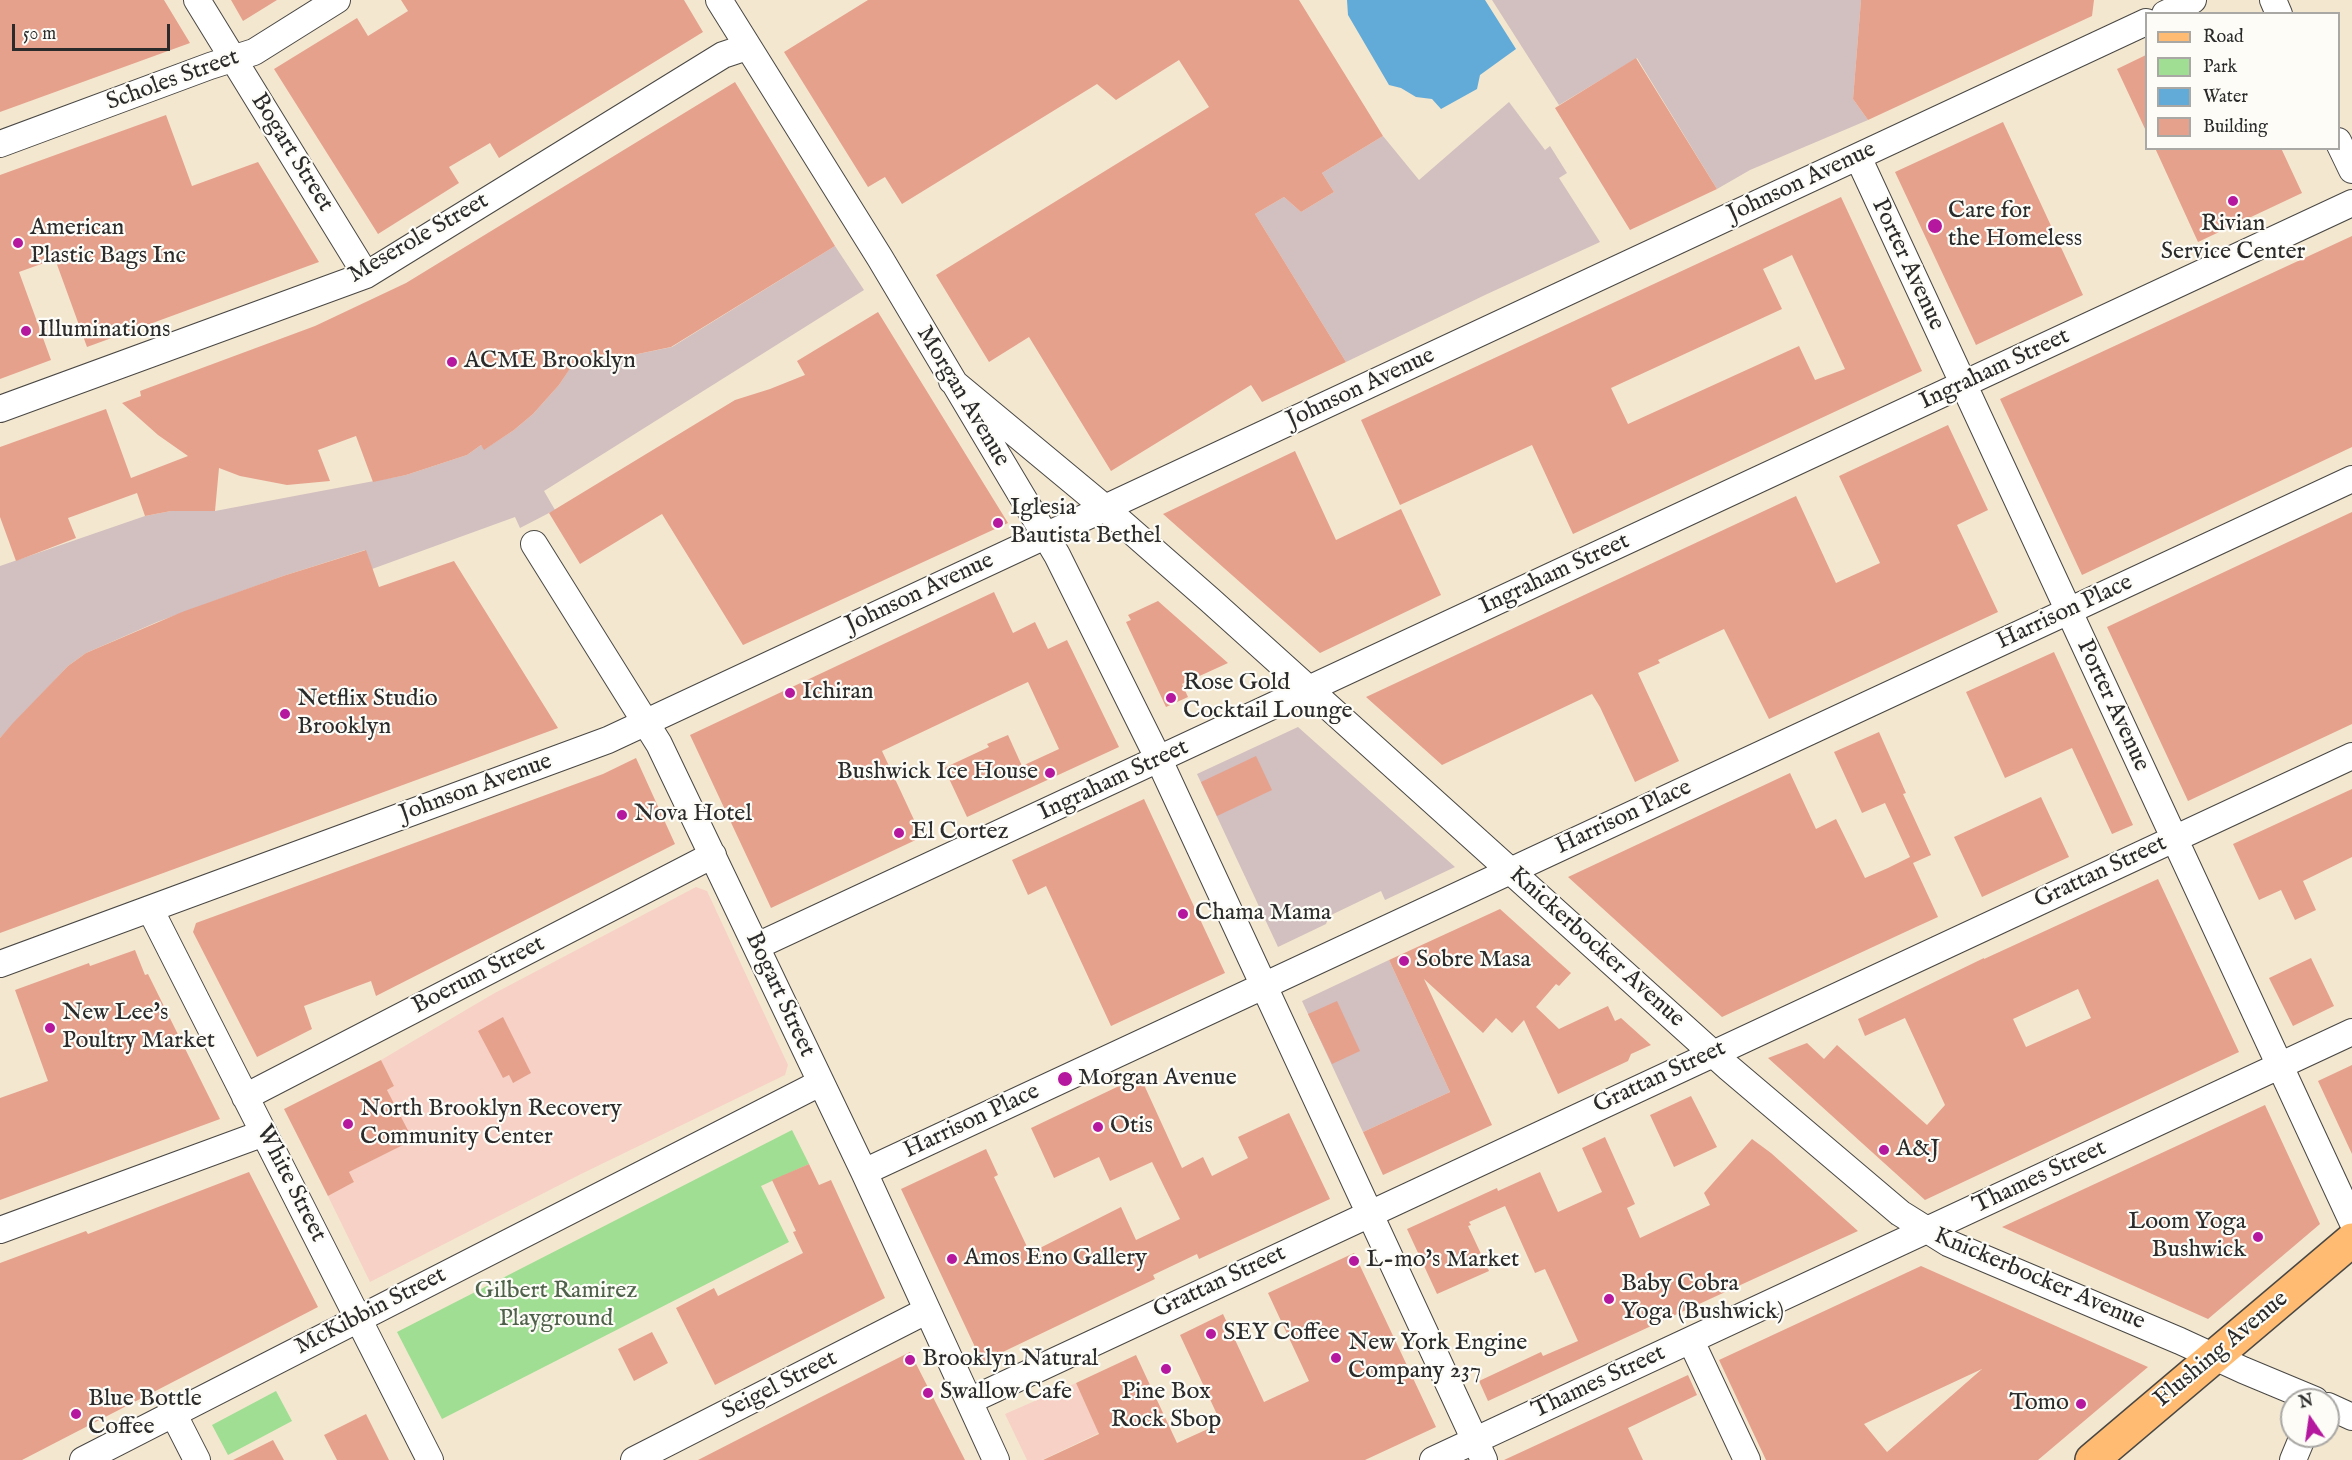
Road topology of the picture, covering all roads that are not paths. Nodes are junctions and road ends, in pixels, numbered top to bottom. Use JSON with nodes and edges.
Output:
{"nodes":[{"id":1,"x":197,"y":0,"type":"edge"},
{"id":2,"x":337,"y":0,"type":"edge"},
{"id":3,"x":719,"y":0,"type":"edge"},
{"id":4,"x":2193,"y":0,"type":"edge"},
{"id":5,"x":2169,"y":12,"type":"edge"},
{"id":6,"x":2145,"y":22,"type":"edge"},
{"id":7,"x":747,"y":47,"type":"junction"},
{"id":8,"x":233,"y":58,"type":"junction"},
{"id":9,"x":0,"y":144,"type":"edge"},
{"id":10,"x":2340,"y":145,"type":"edge"},
{"id":11,"x":1858,"y":157,"type":"junction"},
{"id":12,"x":2352,"y":170,"type":"edge"},
{"id":13,"x":2352,"y":203,"type":"edge"},
{"id":14,"x":366,"y":275,"type":"junction"},
{"id":15,"x":952,"y":381,"type":"junction"},
{"id":16,"x":1962,"y":385,"type":"junction"},
{"id":17,"x":0,"y":409,"type":"edge"},
{"id":18,"x":2352,"y":479,"type":"edge"},
{"id":19,"x":1105,"y":508,"type":"junction"},
{"id":20,"x":1045,"y":536,"type":"junction"},
{"id":21,"x":534,"y":544,"type":"dead end"},
{"id":22,"x":2068,"y":612,"type":"junction"},
{"id":23,"x":1309,"y":689,"type":"junction"},
{"id":24,"x":645,"y":723,"type":"junction"},
{"id":25,"x":2352,"y":756,"type":"edge"},
{"id":26,"x":1159,"y":760,"type":"junction"},
{"id":27,"x":2173,"y":839,"type":"junction"},
{"id":28,"x":713,"y":855,"type":"junction"},
{"id":29,"x":1512,"y":872,"type":"junction"},
{"id":30,"x":150,"y":909,"type":"junction"},
{"id":31,"x":757,"y":946,"type":"junction"},
{"id":32,"x":0,"y":964,"type":"edge"},
{"id":33,"x":1264,"y":987,"type":"junction"},
{"id":34,"x":2352,"y":1032,"type":"edge"},
{"id":35,"x":1713,"y":1054,"type":"junction"},
{"id":36,"x":2280,"y":1066,"type":"junction"},
{"id":37,"x":820,"y":1083,"type":"junction"},
{"id":38,"x":245,"y":1097,"type":"junction"},
{"id":39,"x":264,"y":1133,"type":"junction"},
{"id":40,"x":864,"y":1172,"type":"junction"},
{"id":41,"x":1370,"y":1214,"type":"junction"},
{"id":42,"x":2352,"y":1221,"type":"edge"},
{"id":43,"x":0,"y":1230,"type":"edge"},
{"id":44,"x":1926,"y":1231,"type":"junction"},
{"id":45,"x":2352,"y":1240,"type":"edge"},
{"id":46,"x":926,"y":1311,"type":"junction"},
{"id":47,"x":359,"y":1319,"type":"junction"},
{"id":48,"x":1691,"y":1341,"type":"junction"},
{"id":49,"x":2214,"y":1357,"type":"junction"},
{"id":50,"x":2287,"y":1388,"type":"edge"},
{"id":51,"x":969,"y":1401,"type":"junction"},
{"id":52,"x":173,"y":1413,"type":"junction"},
{"id":53,"x":1479,"y":1450,"type":"edge"},
{"id":54,"x":82,"y":1460,"type":"edge"},
{"id":55,"x":198,"y":1460,"type":"edge"},
{"id":56,"x":430,"y":1460,"type":"edge"},
{"id":57,"x":634,"y":1460,"type":"edge"},
{"id":58,"x":996,"y":1460,"type":"edge"},
{"id":59,"x":1433,"y":1460,"type":"edge"},
{"id":60,"x":1747,"y":1460,"type":"edge"},
{"id":61,"x":2092,"y":1460,"type":"edge"}],
"edges":[{"from":1,"to":8,"type":"street","name":"Bogart Street"},
{"from":2,"to":8,"type":"street","name":"Scholes Street"},
{"from":3,"to":7,"type":"street","name":"Morgan Avenue"},
{"from":4,"to":5,"type":"street"},
{"from":6,"to":11,"type":"street","name":"Johnson Avenue"},
{"from":7,"to":14,"type":"street","name":"Meserole Street"},
{"from":7,"to":15,"type":"street","name":"Morgan Avenue"},
{"from":8,"to":9,"type":"street","name":"Scholes Street"},
{"from":8,"to":14,"type":"street","name":"Bogart Street"},
{"from":10,"to":12,"type":"street"},
{"from":11,"to":16,"type":"street","name":"Porter Avenue"},
{"from":11,"to":19,"type":"street","name":"Johnson Avenue"},
{"from":13,"to":16,"type":"street","name":"Ingraham Street"},
{"from":14,"to":17,"type":"street","name":"Meserole Street"},
{"from":15,"to":19,"type":"street","name":"Knickerbocker Avenue"},
{"from":15,"to":20,"type":"street","name":"Morgan Avenue"},
{"from":16,"to":22,"type":"street","name":"Porter Avenue"},
{"from":16,"to":23,"type":"street","name":"Ingraham Street"},
{"from":18,"to":22,"type":"street","name":"Harrison Place"},
{"from":19,"to":20,"type":"street","name":"Johnson Avenue"},
{"from":19,"to":23,"type":"street","name":"Knickerbocker Avenue"},
{"from":20,"to":24,"type":"street","name":"Johnson Avenue"},
{"from":20,"to":26,"type":"street","name":"Morgan Avenue"},
{"from":21,"to":24,"type":"street","name":"Bogart Street"},
{"from":22,"to":27,"type":"street","name":"Porter Avenue"},
{"from":22,"to":29,"type":"street","name":"Harrison Place"},
{"from":23,"to":26,"type":"street","name":"Ingraham Street"},
{"from":23,"to":29,"type":"street","name":"Knickerbocker Avenue"},
{"from":24,"to":28,"type":"street","name":"Bogart Street"},
{"from":24,"to":30,"type":"street","name":"Johnson Avenue"},
{"from":25,"to":27,"type":"street","name":"Grattan Street"},
{"from":26,"to":31,"type":"street","name":"Ingraham Street"},
{"from":26,"to":33,"type":"street","name":"Morgan Avenue"},
{"from":27,"to":35,"type":"street","name":"Grattan Street"},
{"from":27,"to":36,"type":"street","name":"Porter Avenue"},
{"from":28,"to":31,"type":"street","name":"Bogart Street"},
{"from":28,"to":38,"type":"street","name":"Boerum Street"},
{"from":29,"to":33,"type":"street","name":"Harrison Place"},
{"from":29,"to":35,"type":"street","name":"Knickerbocker Avenue"},
{"from":30,"to":32,"type":"street","name":"Johnson Avenue"},
{"from":30,"to":38,"type":"street","name":"White Street"},
{"from":31,"to":37,"type":"street","name":"Bogart Street"},
{"from":33,"to":40,"type":"street","name":"Harrison Place"},
{"from":33,"to":41,"type":"street","name":"Morgan Avenue"},
{"from":34,"to":36,"type":"street","name":"Thames Street"},
{"from":35,"to":41,"type":"street","name":"Grattan Street"},
{"from":35,"to":44,"type":"street","name":"Knickerbocker Avenue"},
{"from":36,"to":42,"type":"street","name":"Porter Avenue"},
{"from":36,"to":44,"type":"street","name":"Thames Street"},
{"from":37,"to":40,"type":"street","name":"Bogart Street"},
{"from":37,"to":47,"type":"street","name":"McKibbin Street"},
{"from":38,"to":39,"type":"street","name":"White Street"},
{"from":39,"to":43,"type":"street"},
{"from":39,"to":47,"type":"street","name":"White Street"},
{"from":40,"to":46,"type":"street","name":"Bogart Street"},
{"from":41,"to":51,"type":"street","name":"Grattan Street"},
{"from":41,"to":53,"type":"street","name":"Morgan Avenue"},
{"from":44,"to":48,"type":"street","name":"Thames Street"},
{"from":44,"to":49,"type":"street","name":"Knickerbocker Avenue"},
{"from":45,"to":49,"type":"main road","name":"Flushing Avenue"},
{"from":46,"to":51,"type":"street","name":"Bogart Street"},
{"from":46,"to":57,"type":"street","name":"Seigel Street"},
{"from":47,"to":52,"type":"street","name":"McKibbin Street"},
{"from":47,"to":56,"type":"street","name":"White Street"},
{"from":48,"to":53,"type":"street","name":"Thames Street"},
{"from":48,"to":60,"type":"street"},
{"from":49,"to":50,"type":"street","name":"Knickerbocker Avenue"},
{"from":49,"to":61,"type":"main road","name":"Flushing Avenue"},
{"from":51,"to":58,"type":"street","name":"Bogart Street"},
{"from":52,"to":54,"type":"street","name":"McKibbin Street"},
{"from":52,"to":55,"type":"street"},
{"from":53,"to":59,"type":"street","name":"Thames Street"}]}
